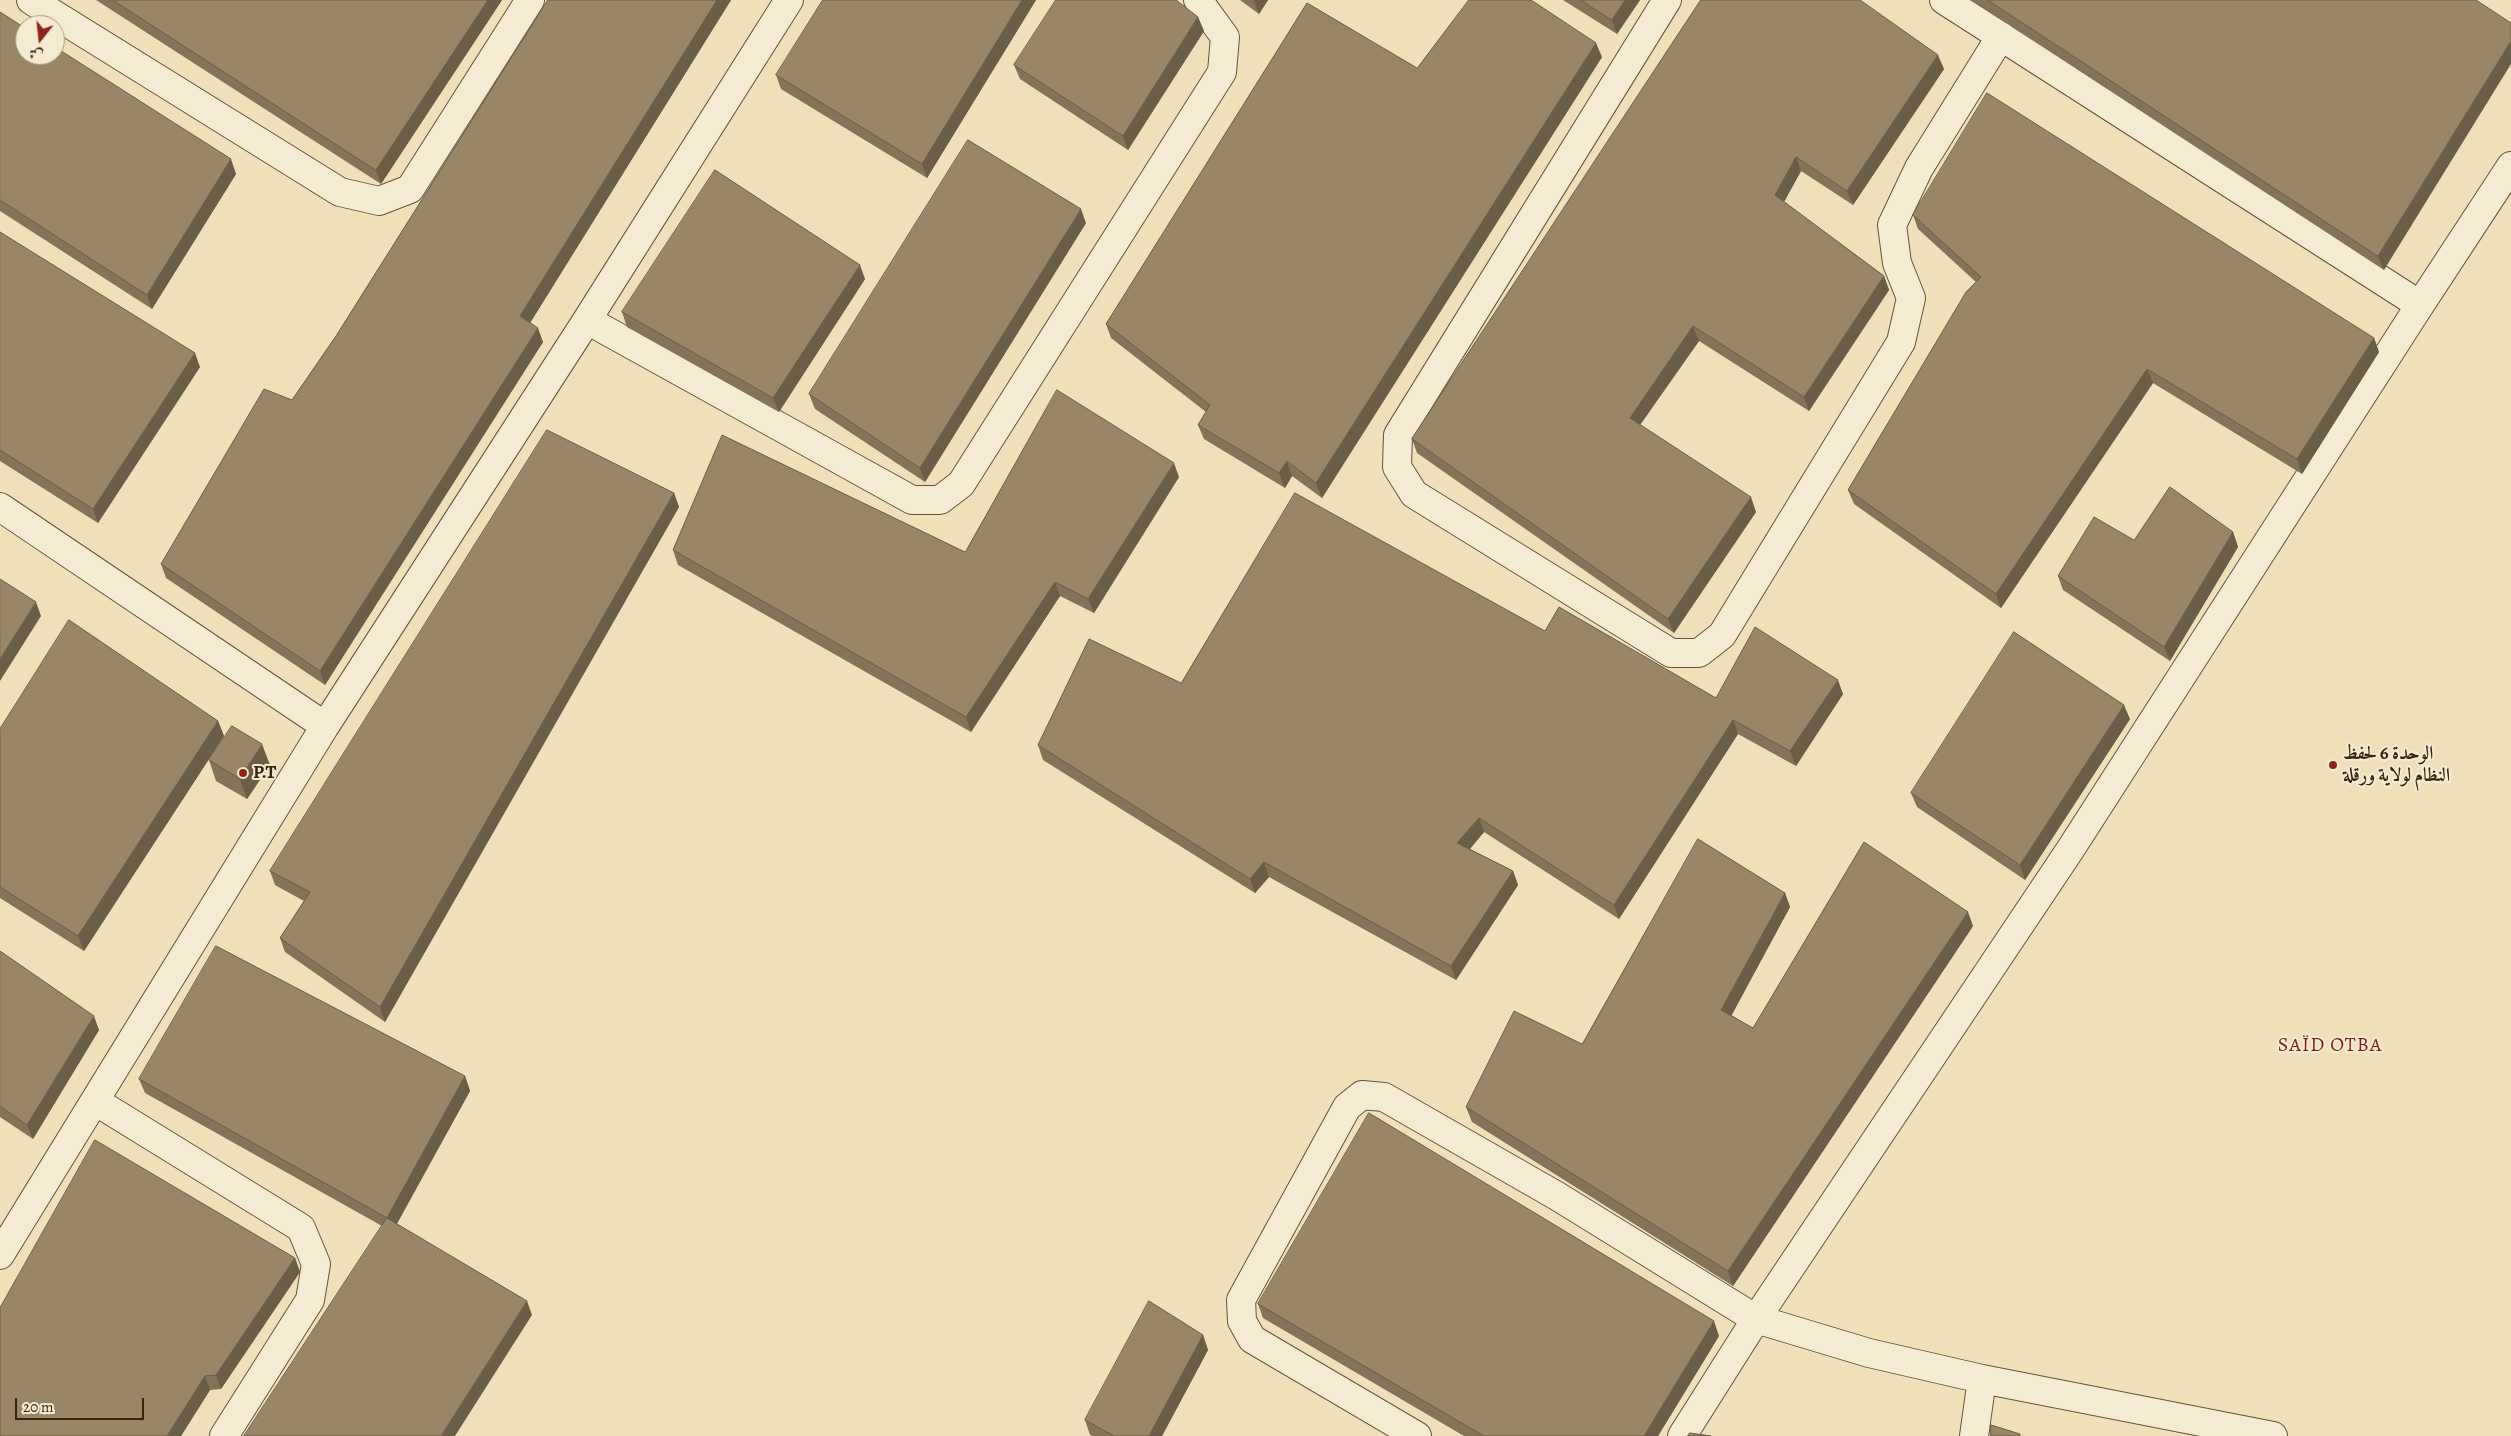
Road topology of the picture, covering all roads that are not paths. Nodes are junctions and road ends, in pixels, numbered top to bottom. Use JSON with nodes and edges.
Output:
{"nodes":[{"id":1,"x":31,"y":0,"type":"edge"},
{"id":2,"x":530,"y":0,"type":"edge"},
{"id":3,"x":790,"y":0,"type":"edge"},
{"id":4,"x":1198,"y":0,"type":"edge"},
{"id":5,"x":1667,"y":0,"type":"edge"},
{"id":6,"x":1944,"y":0,"type":"edge"},
{"id":7,"x":2001,"y":36,"type":"junction"},
{"id":8,"x":2511,"y":166,"type":"edge"},
{"id":9,"x":2420,"y":305,"type":"junction"},
{"id":10,"x":587,"y":320,"type":"junction"},
{"id":11,"x":0,"y":507,"type":"edge"},
{"id":12,"x":325,"y":726,"type":"junction"},
{"id":13,"x":95,"y":1101,"type":"junction"},
{"id":14,"x":0,"y":1255,"type":"edge"},
{"id":15,"x":1756,"y":1319,"type":"junction"},
{"id":16,"x":1982,"y":1379,"type":"junction"},
{"id":17,"x":224,"y":1436,"type":"edge"},
{"id":18,"x":1417,"y":1436,"type":"edge"},
{"id":19,"x":1682,"y":1436,"type":"edge"},
{"id":20,"x":1974,"y":1436,"type":"edge"},
{"id":21,"x":2274,"y":1436,"type":"edge"}],
"edges":[{"from":1,"to":2,"type":"street"},
{"from":3,"to":10,"type":"street"},
{"from":4,"to":10,"type":"street"},
{"from":5,"to":7,"type":"street"},
{"from":6,"to":7,"type":"street"},
{"from":7,"to":9,"type":"street"},
{"from":8,"to":9,"type":"street"},
{"from":9,"to":15,"type":"street"},
{"from":10,"to":12,"type":"street"},
{"from":11,"to":12,"type":"street"},
{"from":12,"to":13,"type":"street"},
{"from":13,"to":14,"type":"street"},
{"from":13,"to":17,"type":"street"},
{"from":15,"to":16,"type":"street"},
{"from":15,"to":18,"type":"street"},
{"from":15,"to":19,"type":"street"},
{"from":16,"to":20,"type":"street"},
{"from":16,"to":21,"type":"street"}]}
